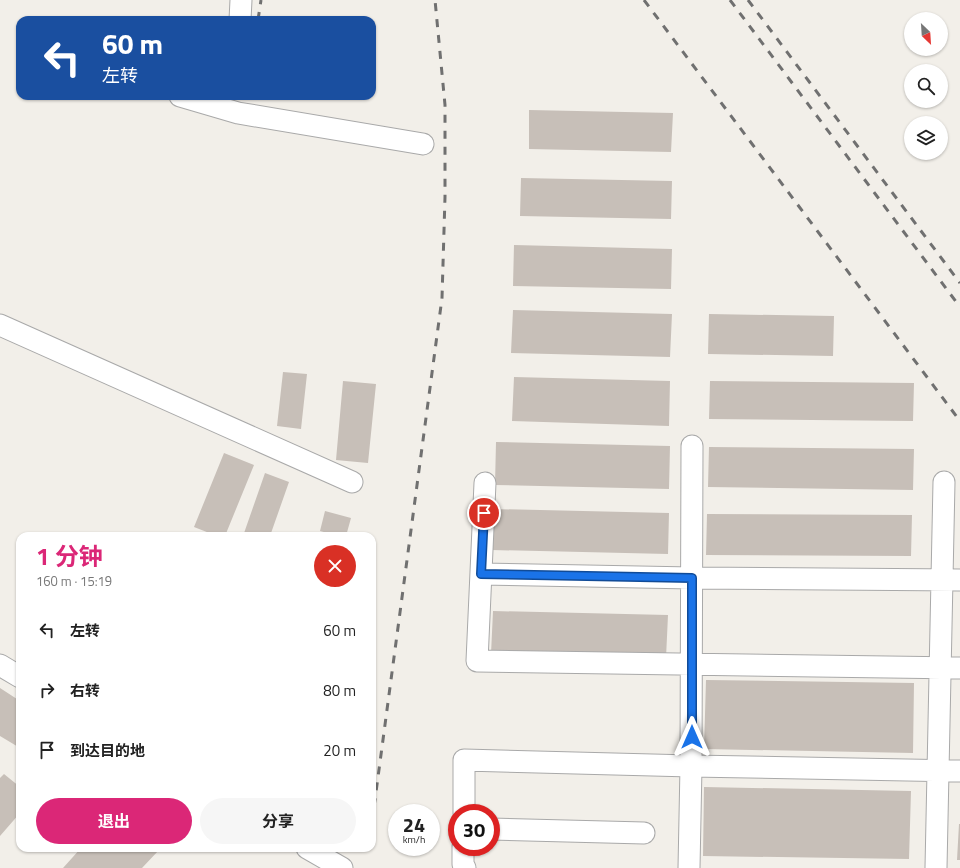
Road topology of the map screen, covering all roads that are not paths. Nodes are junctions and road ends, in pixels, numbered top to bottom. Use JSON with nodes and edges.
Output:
{"nodes":[{"id":1,"x":241,"y":0,"type":"edge"},
{"id":2,"x":240,"y":16,"type":"edge"},
{"id":3,"x":209,"y":100,"type":"edge"},
{"id":4,"x":238,"y":104,"type":"edge"},
{"id":5,"x":423,"y":144,"type":"dead end"},
{"id":6,"x":0,"y":325,"type":"edge"},
{"id":7,"x":692,"y":446,"type":"dead end"},
{"id":8,"x":352,"y":482,"type":"dead end"},
{"id":9,"x":944,"y":482,"type":"dead end"},
{"id":10,"x":485,"y":483,"type":"dead end"},
{"id":11,"x":481,"y":574,"type":"junction"},
{"id":12,"x":692,"y":578,"type":"junction"},
{"id":13,"x":951,"y":579,"type":"edge"},
{"id":14,"x":692,"y":664,"type":"junction"},
{"id":15,"x":0,"y":665,"type":"edge"},
{"id":16,"x":950,"y":668,"type":"edge"},
{"id":17,"x":16,"y":675,"type":"edge"},
{"id":18,"x":692,"y":766,"type":"junction"},
{"id":19,"x":938,"y":771,"type":"junction"},
{"id":20,"x":960,"y":771,"type":"edge"},
{"id":21,"x":464,"y":804,"type":"edge"},
{"id":22,"x":500,"y":829,"type":"edge"},
{"id":23,"x":644,"y":833,"type":"dead end"},
{"id":24,"x":314,"y":852,"type":"edge"},
{"id":25,"x":463,"y":856,"type":"edge"},
{"id":26,"x":342,"y":868,"type":"edge"},
{"id":27,"x":464,"y":868,"type":"edge"},
{"id":28,"x":689,"y":868,"type":"edge"},
{"id":29,"x":702,"y":868,"type":"edge"},
{"id":30,"x":936,"y":868,"type":"edge"}],
"edges":[{"from":1,"to":2,"type":"street"},
{"from":3,"to":4,"type":"street"},
{"from":4,"to":5,"type":"street"},
{"from":6,"to":8,"type":"street"},
{"from":7,"to":12,"type":"street"},
{"from":9,"to":13,"type":"street"},
{"from":10,"to":11,"type":"street"},
{"from":11,"to":12,"type":"street"},
{"from":11,"to":14,"type":"street"},
{"from":12,"to":13,"type":"street"},
{"from":12,"to":14,"type":"street"},
{"from":13,"to":16,"type":"street"},
{"from":14,"to":16,"type":"street"},
{"from":14,"to":18,"type":"street"},
{"from":15,"to":17,"type":"street"},
{"from":16,"to":19,"type":"street"},
{"from":18,"to":19,"type":"street"},
{"from":18,"to":21,"type":"street"},
{"from":18,"to":28,"type":"street"},
{"from":19,"to":20,"type":"street"},
{"from":19,"to":30,"type":"street"},
{"from":22,"to":23,"type":"street"},
{"from":24,"to":26,"type":"street"},
{"from":25,"to":27,"type":"street"},
{"from":28,"to":29,"type":"street"}]}
